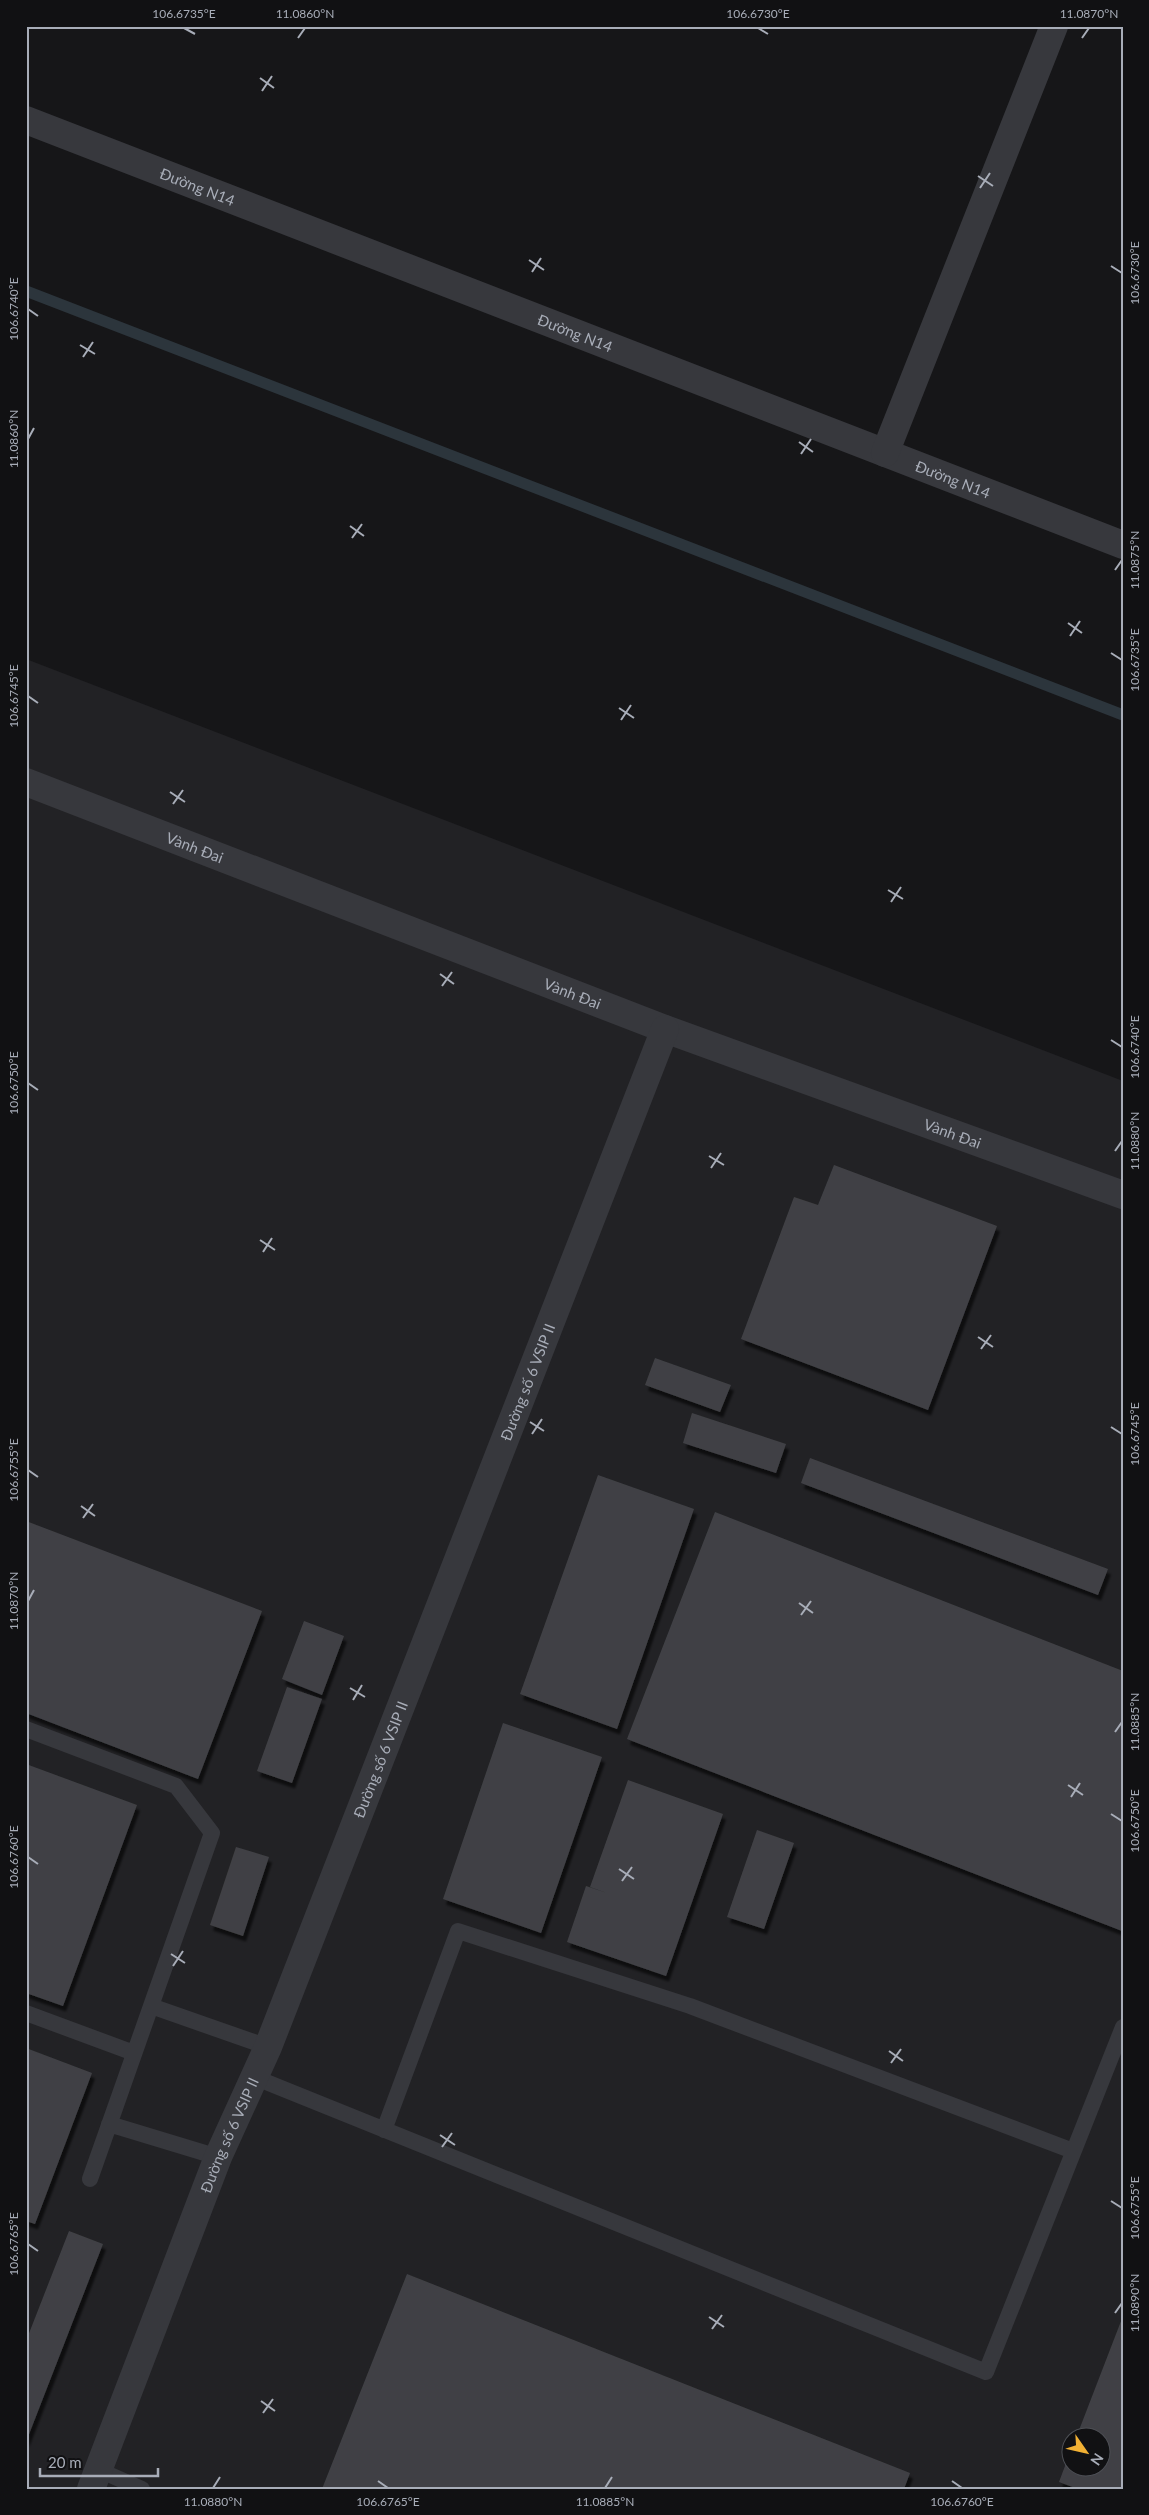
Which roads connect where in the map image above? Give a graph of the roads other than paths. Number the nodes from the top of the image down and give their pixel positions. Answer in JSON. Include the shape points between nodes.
{"nodes":[{"id":1,"x":1054,"y":26,"type":"edge"},
{"id":2,"x":26,"y":120,"type":"edge"},
{"id":3,"x":885,"y":453,"type":"junction"},
{"id":4,"x":1123,"y":545,"type":"edge"},
{"id":5,"x":26,"y":782,"type":"edge"},
{"id":6,"x":665,"y":1029,"type":"junction"},
{"id":7,"x":1123,"y":1194,"type":"edge"},
{"id":8,"x":26,"y":1729,"type":"edge"},
{"id":9,"x":151,"y":2006,"type":"junction"},
{"id":10,"x":26,"y":2013,"type":"edge"},
{"id":11,"x":1123,"y":2026,"type":"edge"},
{"id":12,"x":268,"y":2047,"type":"junction"},
{"id":13,"x":134,"y":2053,"type":"junction"},
{"id":14,"x":256,"y":2078,"type":"junction"},
{"id":15,"x":109,"y":2124,"type":"junction"},
{"id":16,"x":384,"y":2130,"type":"junction"},
{"id":17,"x":1074,"y":2151,"type":"junction"},
{"id":18,"x":218,"y":2157,"type":"junction"},
{"id":19,"x":90,"y":2178,"type":"dead end"},
{"id":20,"x":95,"y":2479,"type":"edge"},
{"id":21,"x":142,"y":2489,"type":"edge"}],
"edges":[{"from":1,"to":3,"type":"street"},
{"from":2,"to":3,"type":"street","name":"Đường N14"},
{"from":3,"to":4,"type":"street","name":"Đường N14"},
{"from":5,"to":6,"type":"street","name":"Vành Đai"},
{"from":6,"to":7,"type":"street","name":"Vành Đai"},
{"from":6,"to":12,"type":"street","name":"Đường số 6 VSIP II"},
{"from":8,"to":9,"type":"lane","via":[[176,1786],[212,1833]]},
{"from":9,"to":12,"type":"lane"},
{"from":9,"to":13,"type":"lane"},
{"from":10,"to":13,"type":"lane"},
{"from":11,"to":17,"type":"lane"},
{"from":12,"to":14,"type":"street","name":"Đường số 6 VSIP II"},
{"from":13,"to":15,"type":"lane"},
{"from":14,"to":16,"type":"lane"},
{"from":14,"to":18,"type":"street","name":"Đường số 6 VSIP II"},
{"from":15,"to":18,"type":"lane"},
{"from":15,"to":19,"type":"lane"},
{"from":16,"to":17,"type":"lane","via":[[458,1930],[690,2006]]},
{"from":16,"to":17,"type":"lane","via":[[986,2372]]},
{"from":18,"to":20,"type":"street","name":"Đường số 6 VSIP II"},
{"from":20,"to":21,"type":"lane"}]}
